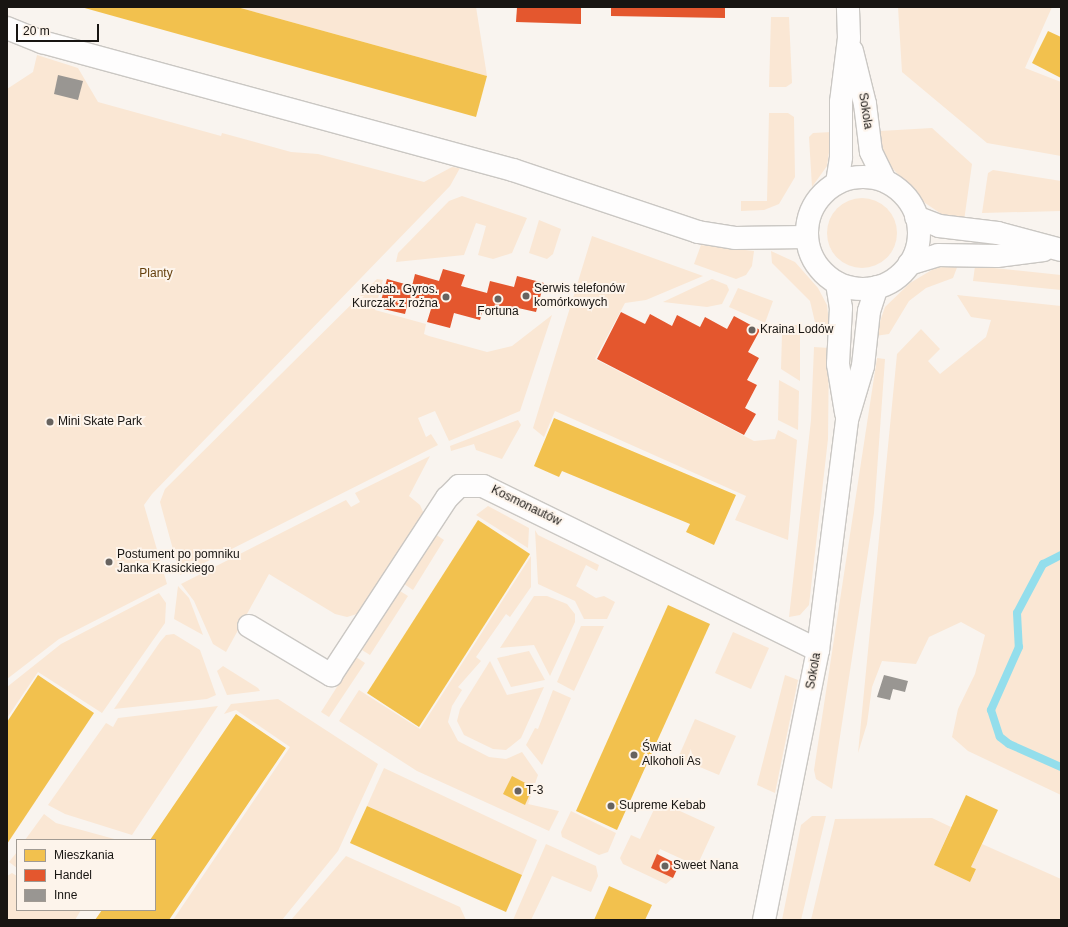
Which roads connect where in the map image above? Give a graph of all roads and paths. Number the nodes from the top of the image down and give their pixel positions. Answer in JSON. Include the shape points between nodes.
{"nodes":[{"id":1,"x":848,"y":7,"type":"edge"},
{"id":2,"x":7,"y":27,"type":"edge"},
{"id":3,"x":849,"y":38,"type":"junction"},
{"id":4,"x":885,"y":181,"type":"junction"},
{"id":5,"x":837,"y":183,"type":"junction"},
{"id":6,"x":916,"y":216,"type":"junction"},
{"id":7,"x":806,"y":237,"type":"junction"},
{"id":8,"x":1056,"y":250,"type":"edge"},
{"id":9,"x":909,"y":264,"type":"junction"},
{"id":10,"x":837,"y":282,"type":"junction"},
{"id":11,"x":877,"y":287,"type":"junction"},
{"id":12,"x":847,"y":420,"type":"junction"},
{"id":13,"x":249,"y":626,"type":"dead end"},
{"id":14,"x":818,"y":650,"type":"junction"},
{"id":15,"x":764,"y":920,"type":"edge"}],
"edges":[{"from":1,"to":3,"type":"street","name":"Sokola"},
{"from":2,"to":7,"type":"street","via":[[42,42],[513,170],[698,232],[735,238]]},
{"from":3,"to":4,"type":"street","name":"Sokola","via":[[865,104],[871,152]]},
{"from":3,"to":5,"type":"street","name":"Sokola","via":[[841,102],[841,157]]},
{"from":4,"to":5,"type":"street","via":[[861,176]]},
{"from":4,"to":6,"type":"street","via":[[904,195]]},
{"from":5,"to":7,"type":"street","via":[[813,205]]},
{"from":6,"to":8,"type":"street","via":[[939,226],[998,233]]},
{"from":6,"to":9,"type":"street","via":[[918,241]]},
{"from":7,"to":10,"type":"street","via":[[814,260]]},
{"from":8,"to":9,"type":"street","via":[[997,256],[938,254]]},
{"from":9,"to":11,"type":"street","via":[[899,276]]},
{"from":10,"to":11,"type":"street","via":[[856,288]]},
{"from":10,"to":12,"type":"street","name":"Sokola","via":[[841,304],[838,364]]},
{"from":11,"to":12,"type":"street","name":"Sokola","via":[[869,311],[863,366]]},
{"from":12,"to":14,"type":"street","name":"Sokola"},
{"from":13,"to":14,"type":"street","name":"Kosmonautów","via":[[331,675],[447,498],[459,486],[483,486]]},
{"from":14,"to":15,"type":"street","name":"Sokola"}]}
